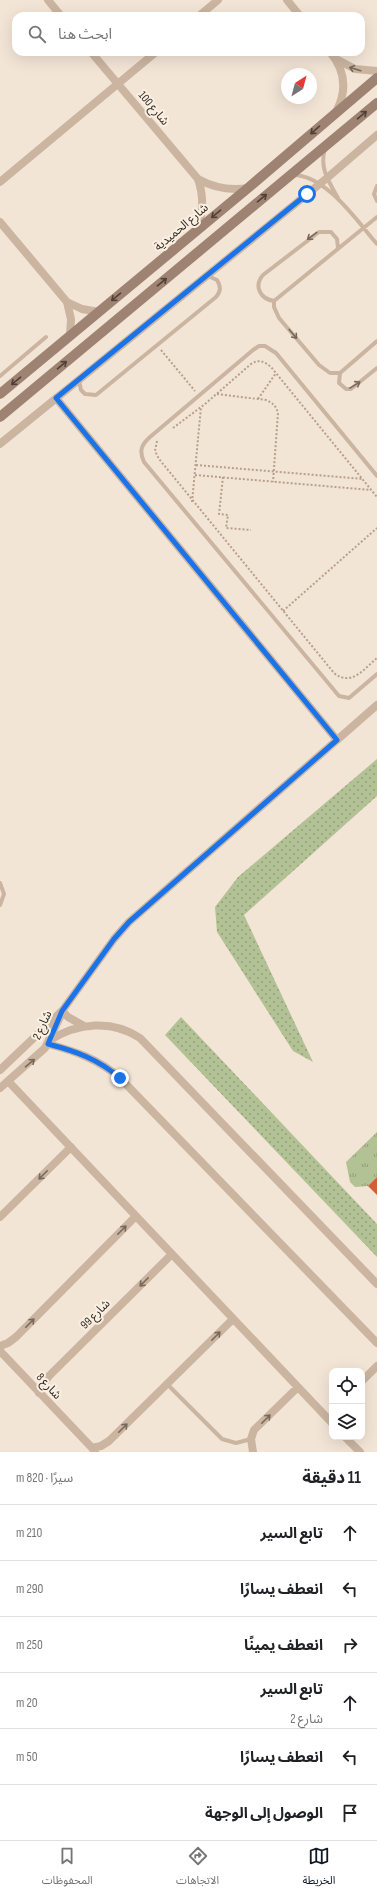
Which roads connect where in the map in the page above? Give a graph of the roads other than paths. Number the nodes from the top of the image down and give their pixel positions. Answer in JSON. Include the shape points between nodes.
{"nodes":[{"id":1,"x":48,"y":0,"type":"edge"},
{"id":2,"x":218,"y":0,"type":"edge"},
{"id":3,"x":287,"y":0,"type":"edge"},
{"id":4,"x":58,"y":12,"type":"edge"},
{"id":5,"x":204,"y":12,"type":"edge"},
{"id":6,"x":297,"y":12,"type":"edge"},
{"id":7,"x":94,"y":56,"type":"edge"},
{"id":8,"x":151,"y":56,"type":"edge"},
{"id":9,"x":333,"y":56,"type":"edge"},
{"id":10,"x":336,"y":59,"type":"junction"},
{"id":11,"x":377,"y":71,"type":"edge"},
{"id":12,"x":377,"y":78,"type":"edge"},
{"id":13,"x":118,"y":84,"type":"junction"},
{"id":14,"x":377,"y":102,"type":"edge"},
{"id":15,"x":337,"y":111,"type":"junction"},
{"id":16,"x":377,"y":135,"type":"edge"},
{"id":17,"x":326,"y":145,"type":"junction"},
{"id":18,"x":290,"y":175,"type":"junction"},
{"id":19,"x":327,"y":178,"type":"junction"},
{"id":20,"x":198,"y":179,"type":"junction"},
{"id":21,"x":0,"y":182,"type":"edge"},
{"id":22,"x":319,"y":184,"type":"junction"},
{"id":23,"x":377,"y":186,"type":"edge"},
{"id":24,"x":248,"y":188,"type":"junction"},
{"id":25,"x":339,"y":200,"type":"junction"},
{"id":26,"x":377,"y":201,"type":"edge"},
{"id":27,"x":377,"y":217,"type":"edge"},
{"id":28,"x":0,"y":222,"type":"edge"},
{"id":29,"x":363,"y":228,"type":"junction"},
{"id":30,"x":195,"y":232,"type":"junction"},
{"id":31,"x":377,"y":244,"type":"edge"},
{"id":32,"x":338,"y":248,"type":"junction"},
{"id":33,"x":204,"y":276,"type":"junction"},
{"id":34,"x":274,"y":301,"type":"junction"},
{"id":35,"x":67,"y":302,"type":"junction"},
{"id":36,"x":99,"y":312,"type":"junction"},
{"id":37,"x":70,"y":336,"type":"junction"},
{"id":38,"x":46,"y":337,"type":"dead end"},
{"id":39,"x":377,"y":341,"type":"edge"},
{"id":40,"x":377,"y":368,"type":"edge"},
{"id":41,"x":340,"y":373,"type":"junction"},
{"id":42,"x":0,"y":376,"type":"edge"},
{"id":43,"x":80,"y":379,"type":"junction"},
{"id":44,"x":0,"y":394,"type":"edge"},
{"id":45,"x":56,"y":398,"type":"junction"},
{"id":46,"x":0,"y":417,"type":"edge"},
{"id":47,"x":0,"y":444,"type":"edge"},
{"id":48,"x":377,"y":476,"type":"edge"},
{"id":49,"x":377,"y":674,"type":"edge"},
{"id":50,"x":377,"y":705,"type":"edge"},
{"id":51,"x":337,"y":740,"type":"junction"},
{"id":52,"x":0,"y":883,"type":"edge"},
{"id":53,"x":0,"y":905,"type":"edge"},
{"id":54,"x":62,"y":1011,"type":"junction"},
{"id":55,"x":84,"y":1026,"type":"junction"},
{"id":56,"x":49,"y":1042,"type":"junction"},
{"id":57,"x":0,"y":1070,"type":"edge"},
{"id":58,"x":8,"y":1081,"type":"junction"},
{"id":59,"x":0,"y":1088,"type":"edge"},
{"id":60,"x":71,"y":1147,"type":"junction"},
{"id":61,"x":136,"y":1216,"type":"junction"},
{"id":62,"x":0,"y":1217,"type":"edge"},
{"id":63,"x":172,"y":1254,"type":"junction"},
{"id":64,"x":377,"y":1284,"type":"edge"},
{"id":65,"x":233,"y":1319,"type":"junction"},
{"id":66,"x":377,"y":1343,"type":"edge"},
{"id":67,"x":0,"y":1346,"type":"edge"},
{"id":68,"x":0,"y":1351,"type":"edge"},
{"id":69,"x":377,"y":1366,"type":"edge"},
{"id":70,"x":365,"y":1378,"type":"edge"},
{"id":71,"x":167,"y":1384,"type":"junction"},
{"id":72,"x":298,"y":1387,"type":"junction"},
{"id":73,"x":39,"y":1393,"type":"junction"},
{"id":74,"x":329,"y":1416,"type":"edge"},
{"id":75,"x":251,"y":1439,"type":"junction"},
{"id":76,"x":348,"y":1440,"type":"edge"},
{"id":77,"x":93,"y":1450,"type":"edge"},
{"id":78,"x":253,"y":1452,"type":"edge"},
{"id":79,"x":360,"y":1452,"type":"edge"}],
"edges":[{"from":1,"to":4,"type":"street"},
{"from":2,"to":5,"type":"street"},
{"from":3,"to":6,"type":"street"},
{"from":7,"to":13,"type":"street","name":"شارع 100"},
{"from":8,"to":13,"type":"street"},
{"from":9,"to":10,"type":"street"},
{"from":11,"to":10,"type":"street","one_way":true,"via":[[355,69]]},
{"from":10,"to":15,"type":"street","via":[[343,80],[342,101]]},
{"from":12,"to":15,"type":"street","name":"شارع الحميدية"},
{"from":13,"to":20,"type":"street","name":"شارع 100"},
{"from":13,"to":21,"type":"street"},
{"from":17,"to":14,"type":"street","one_way":true},
{"from":15,"to":24,"type":"street","name":"شارع الحميدية","one_way":true},
{"from":16,"to":19,"type":"street"},
{"from":17,"to":18,"type":"street"},
{"from":17,"to":19,"type":"lane","via":[[323,162]]},
{"from":18,"to":22,"type":"lane","via":[[306,177]]},
{"from":46,"to":18,"type":"street","one_way":true},
{"from":19,"to":22,"type":"street"},
{"from":19,"to":25,"type":"lane"},
{"from":20,"to":24,"type":"street","name":"شارع 100","via":[[217,188]]},
{"from":20,"to":30,"type":"street","name":"شارع 100","via":[[203,206]]},
{"from":22,"to":25,"type":"lane"},
{"from":22,"to":33,"type":"street"},
{"from":23,"to":26,"type":"lane","via":[[374,194]]},
{"from":24,"to":30,"type":"street","name":"شارع الحميدية","one_way":true},
{"from":25,"to":29,"type":"lane"},
{"from":27,"to":29,"type":"lane"},
{"from":28,"to":35,"type":"street"},
{"from":29,"to":31,"type":"lane"},
{"from":29,"to":32,"type":"lane"},
{"from":30,"to":36,"type":"street","name":"شارع الحميدية","one_way":true},
{"from":32,"to":34,"type":"lane"},
{"from":32,"to":34,"type":"lane","one_way":true,"via":[[337,239],[331,232],[319,232],[263,275],[258,283],[259,292],[265,299]]},
{"from":33,"to":43,"type":"street"},
{"from":33,"to":43,"type":"lane","via":[[211,276],[220,285],[220,292],[216,298],[96,395],[90,396],[81,390]]},
{"from":34,"to":41,"type":"lane","one_way":true,"via":[[276,313],[319,365],[330,373]]},
{"from":35,"to":36,"type":"street","via":[[82,309]]},
{"from":35,"to":37,"type":"street","via":[[71,319]]},
{"from":36,"to":37,"type":"street","name":"شارع الحميدية"},
{"from":37,"to":44,"type":"street","name":"شارع الحميدية","one_way":true},
{"from":38,"to":42,"type":"lane"},
{"from":39,"to":41,"type":"lane"},
{"from":41,"to":40,"type":"lane","one_way":true,"via":[[339,383],[346,389],[351,389]]},
{"from":43,"to":45,"type":"street"},
{"from":45,"to":47,"type":"street"},
{"from":45,"to":51,"type":"street"},
{"from":48,"to":49,"type":"lane","via":[[271,348],[265,346],[259,346],[144,442],[141,449],[144,462],[339,696],[349,698]]},
{"from":50,"to":51,"type":"street"},
{"from":51,"to":54,"type":"street","via":[[129,922]]},
{"from":52,"to":53,"type":"lane","via":[[4,894]]},
{"from":54,"to":55,"type":"street"},
{"from":54,"to":56,"type":"street","name":"شارع 2"},
{"from":54,"to":57,"type":"street","name":"شارع 2"},
{"from":55,"to":56,"type":"street","via":[[66,1031]]},
{"from":55,"to":64,"type":"street","via":[[120,1028],[140,1038]]},
{"from":58,"to":56,"type":"street","name":"شارع 2","one_way":true},
{"from":56,"to":66,"type":"street","via":[[89,1056],[120,1078]]},
{"from":58,"to":59,"type":"street","name":"شارع 2"},
{"from":58,"to":60,"type":"street"},
{"from":60,"to":61,"type":"street"},
{"from":60,"to":62,"type":"street","one_way":true},
{"from":61,"to":63,"type":"street"},
{"from":67,"to":61,"type":"street","one_way":true,"via":[[16,1337]]},
{"from":63,"to":65,"type":"street"},
{"from":63,"to":73,"type":"street","name":"شارع 99","one_way":true,"via":[[48,1377]]},
{"from":71,"to":65,"type":"street","one_way":true},
{"from":65,"to":72,"type":"street"},
{"from":68,"to":73,"type":"street","name":"شارع 8"},
{"from":69,"to":70,"type":"street"},
{"from":71,"to":75,"type":"lane","via":[[222,1439],[236,1443]]},
{"from":77,"to":71,"type":"street","one_way":true,"via":[[109,1441]]},
{"from":72,"to":74,"type":"street"},
{"from":75,"to":72,"type":"street","one_way":true,"via":[[254,1430]]},
{"from":73,"to":77,"type":"street","name":"شارع 8"},
{"from":75,"to":78,"type":"street"},
{"from":76,"to":79,"type":"street"}]}
